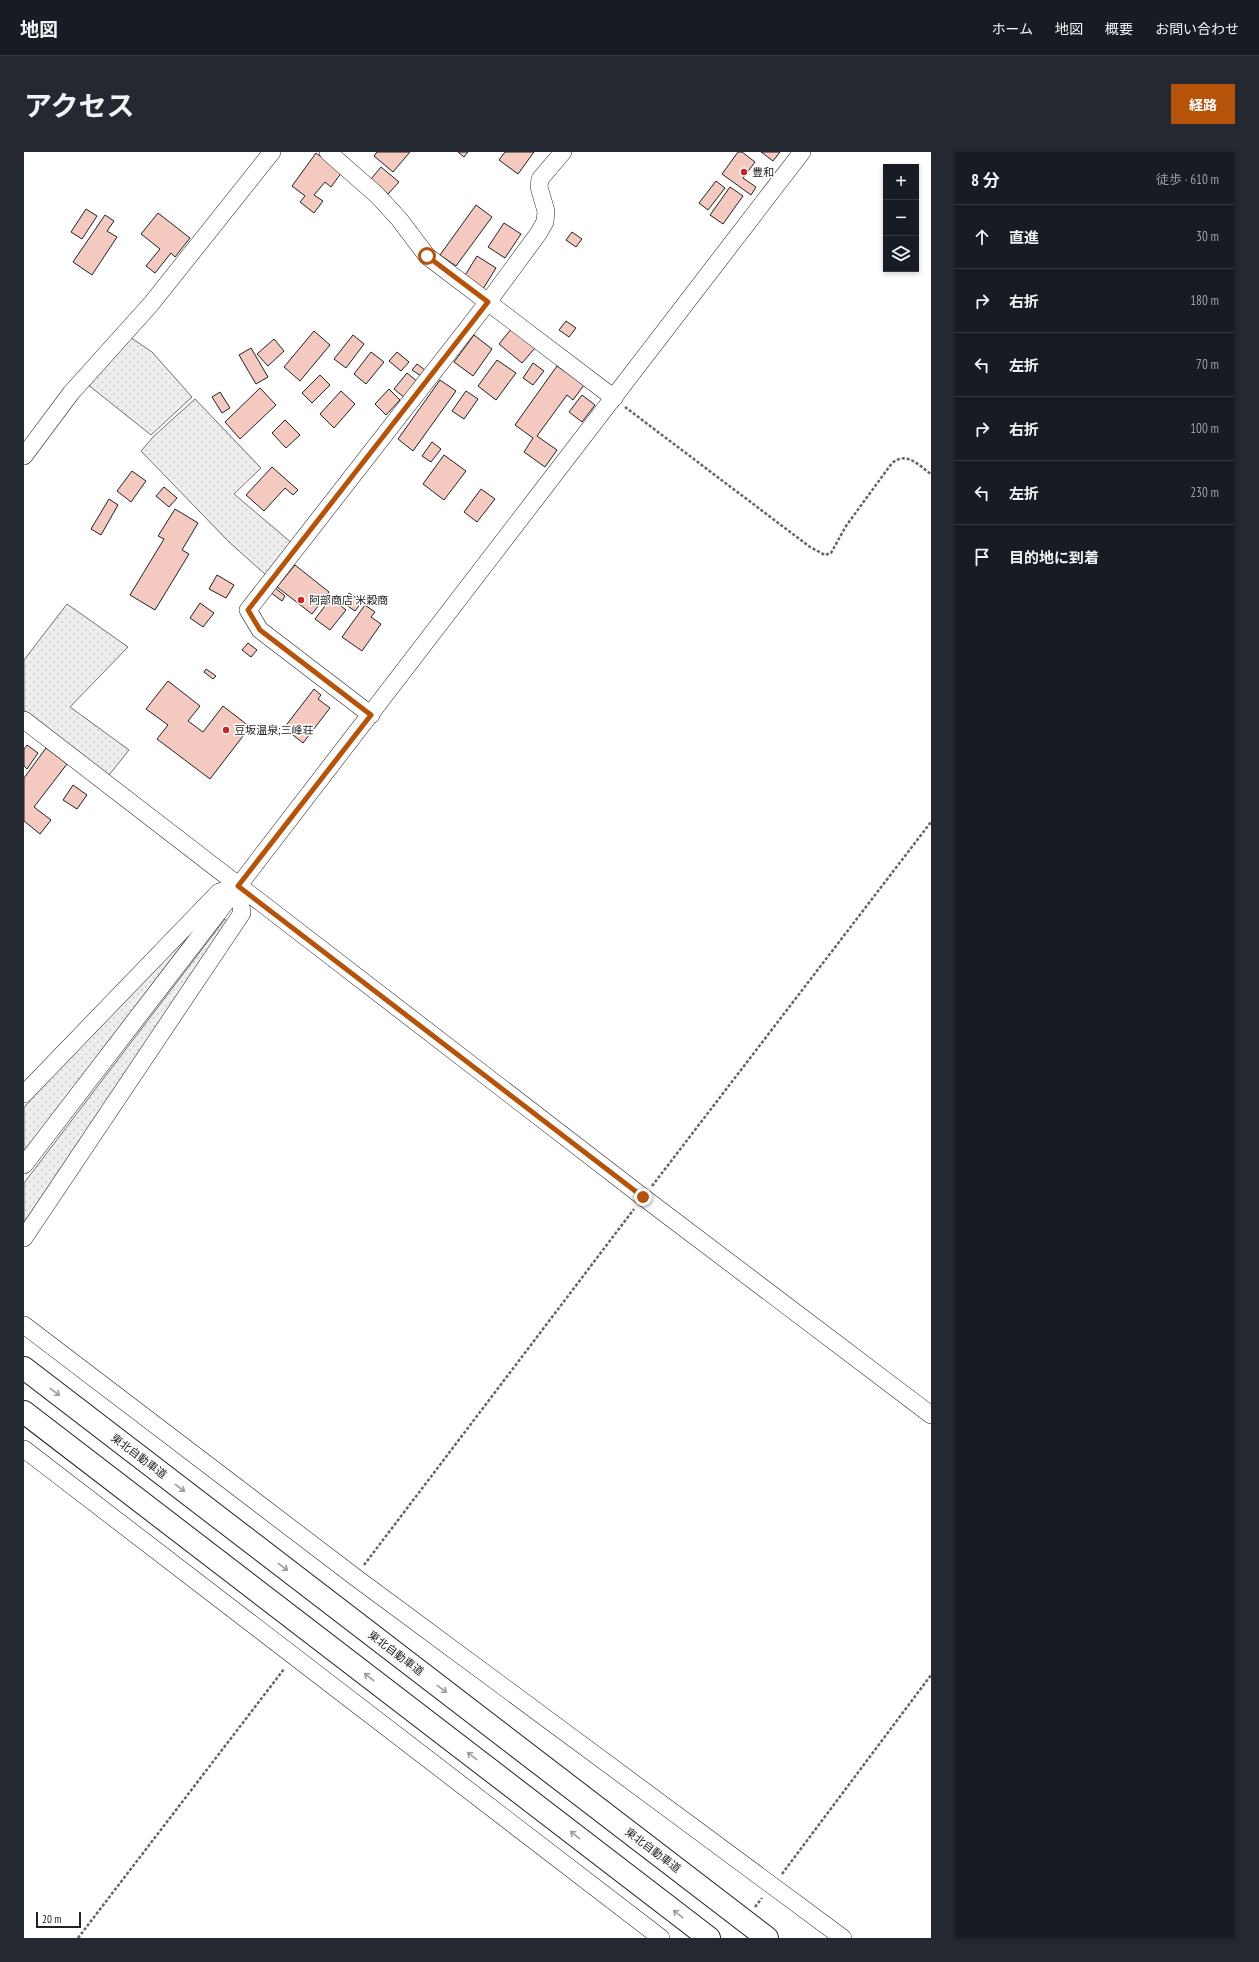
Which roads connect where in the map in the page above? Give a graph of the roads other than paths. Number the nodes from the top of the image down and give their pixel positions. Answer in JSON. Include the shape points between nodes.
{"nodes":[{"id":1,"x":272,"y":152,"type":"edge"},
{"id":2,"x":328,"y":152,"type":"edge"},
{"id":3,"x":563,"y":152,"type":"edge"},
{"id":4,"x":802,"y":152,"type":"edge"},
{"id":5,"x":488,"y":302,"type":"junction"},
{"id":6,"x":614,"y":398,"type":"junction"},
{"id":7,"x":24,"y":456,"type":"edge"},
{"id":8,"x":371,"y":715,"type":"junction"},
{"id":9,"x":24,"y":720,"type":"edge"},
{"id":10,"x":238,"y":886,"type":"junction"},
{"id":11,"x":24,"y":1094,"type":"edge"},
{"id":12,"x":24,"y":1165,"type":"edge"},
{"id":13,"x":24,"y":1238,"type":"edge"},
{"id":14,"x":24,"y":1325,"type":"edge"},
{"id":15,"x":24,"y":1368,"type":"edge"},
{"id":16,"x":24,"y":1412,"type":"edge"},
{"id":17,"x":931,"y":1415,"type":"edge"},
{"id":18,"x":24,"y":1449,"type":"edge"},
{"id":19,"x":661,"y":1938,"type":"edge"},
{"id":20,"x":709,"y":1938,"type":"edge"},
{"id":21,"x":767,"y":1938,"type":"edge"},
{"id":22,"x":843,"y":1938,"type":"edge"}],
"edges":[{"from":1,"to":7,"type":"street","via":[[151,304],[71,393]]},
{"from":2,"to":5,"type":"street","via":[[378,195],[427,256]]},
{"from":3,"to":5,"type":"street","via":[[540,179],[539,186],[546,211],[545,222]]},
{"from":4,"to":6,"type":"street"},
{"from":5,"to":6,"type":"street"},
{"from":5,"to":8,"type":"street","via":[[248,610],[260,630]]},
{"from":6,"to":8,"type":"street"},
{"from":8,"to":10,"type":"street"},
{"from":9,"to":10,"type":"street"},
{"from":10,"to":11,"type":"street","via":[[219,892]]},
{"from":10,"to":12,"type":"street"},
{"from":10,"to":13,"type":"street","via":[[242,913]]},
{"from":10,"to":17,"type":"street"},
{"from":14,"to":22,"type":"street","via":[[355,1577]]},
{"from":15,"to":21,"type":"highway","name":"東北自動車道","one_way":true},
{"from":20,"to":16,"type":"highway","one_way":true},
{"from":18,"to":19,"type":"street"}]}
